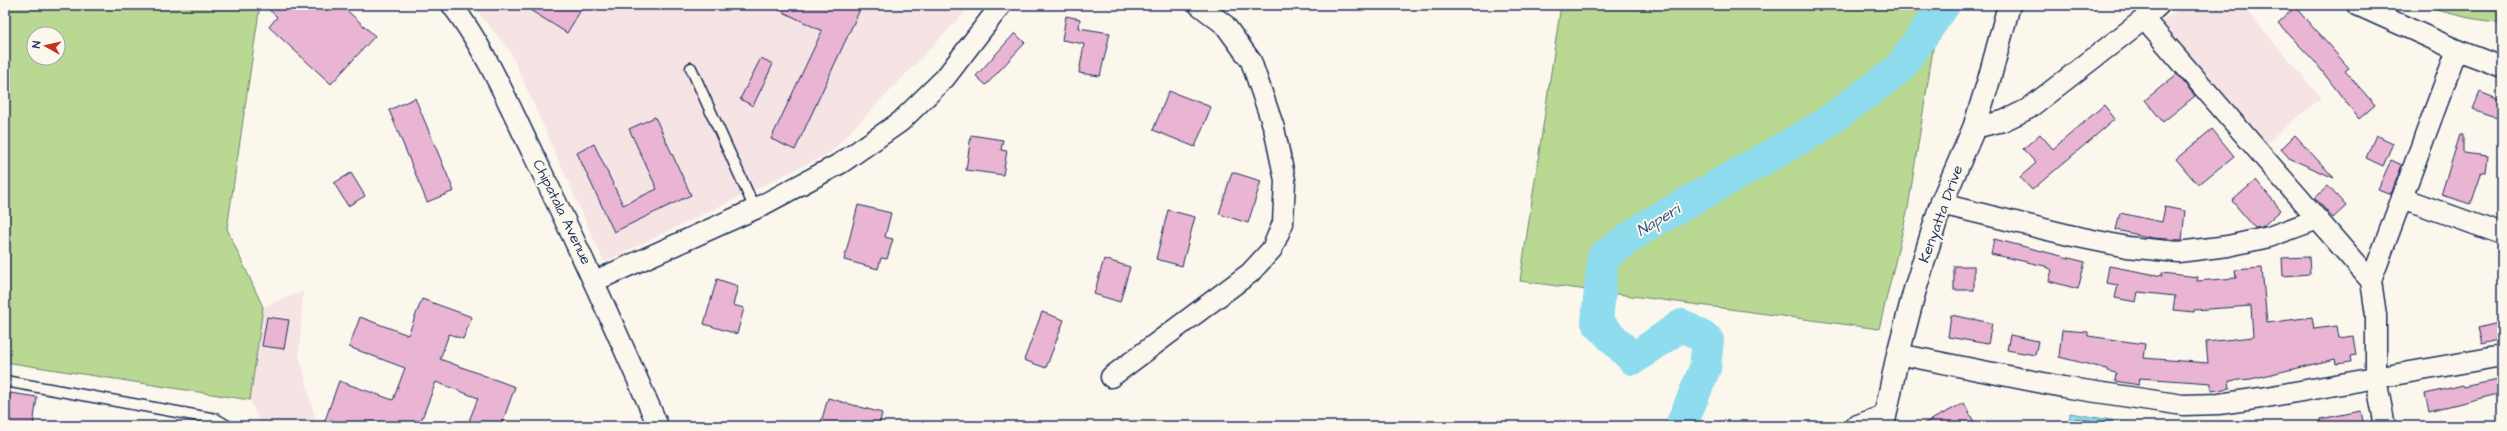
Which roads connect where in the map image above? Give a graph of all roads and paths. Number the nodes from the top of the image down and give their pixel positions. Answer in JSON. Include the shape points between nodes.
{"nodes":[{"id":1,"x":452,"y":5,"type":"edge"},
{"id":2,"x":1000,"y":5,"type":"edge"},
{"id":3,"x":1199,"y":5,"type":"edge"},
{"id":4,"x":2009,"y":5,"type":"edge"},
{"id":5,"x":2159,"y":5,"type":"edge"},
{"id":6,"x":2357,"y":5,"type":"edge"},
{"id":7,"x":2144,"y":19,"type":"junction"},
{"id":8,"x":2457,"y":50,"type":"junction"},
{"id":9,"x":2502,"y":67,"type":"edge"},
{"id":10,"x":691,"y":68,"type":"dead end"},
{"id":11,"x":1974,"y":128,"type":"junction"},
{"id":12,"x":2402,"y":198,"type":"junction"},
{"id":13,"x":1941,"y":204,"type":"junction"},
{"id":14,"x":754,"y":209,"type":"junction"},
{"id":15,"x":2318,"y":218,"type":"junction"},
{"id":16,"x":2502,"y":234,"type":"edge"},
{"id":17,"x":595,"y":281,"type":"junction"},
{"id":18,"x":2371,"y":281,"type":"junction"},
{"id":19,"x":1898,"y":354,"type":"junction"},
{"id":20,"x":2502,"y":356,"type":"edge"},
{"id":21,"x":1111,"y":377,"type":"dead end"},
{"id":22,"x":2376,"y":379,"type":"junction"},
{"id":23,"x":5,"y":381,"type":"edge"},
{"id":24,"x":1884,"y":420,"type":"edge"},
{"id":25,"x":228,"y":426,"type":"edge"},
{"id":26,"x":658,"y":426,"type":"edge"},
{"id":27,"x":1855,"y":426,"type":"edge"},
{"id":28,"x":2385,"y":426,"type":"edge"}],
"edges":[{"from":1,"to":17,"type":"street","name":"Chipatala Avenue","via":[[488,62]]},
{"from":2,"to":14,"type":"street","via":[[945,78],[900,122],[841,163]]},
{"from":3,"to":21,"type":"street","via":[[1225,25],[1252,62],[1274,128],[1285,180],[1283,223],[1272,249],[1250,273]]},
{"from":4,"to":11,"type":"main road","name":"Kenyatta Drive","via":[[1990,80]]},
{"from":5,"to":7,"type":"street"},
{"from":6,"to":8,"type":"street"},
{"from":7,"to":11,"type":"street","via":[[2028,109],[2002,121]]},
{"from":7,"to":15,"type":"street"},
{"from":8,"to":9,"type":"street"},
{"from":8,"to":12,"type":"street"},
{"from":10,"to":14,"type":"lane"},
{"from":11,"to":13,"type":"main road","name":"Kenyatta Drive"},
{"from":12,"to":16,"type":"street"},
{"from":12,"to":18,"type":"street"},
{"from":13,"to":15,"type":"street","via":[[2127,247],[2178,252],[2228,246],[2269,237]]},
{"from":13,"to":19,"type":"main road","name":"Kenyatta Drive"},
{"from":14,"to":17,"type":"street"},
{"from":15,"to":18,"type":"street"},
{"from":17,"to":26,"type":"street","name":"Chipatala Avenue"},
{"from":18,"to":22,"type":"street","via":[[2376,315]]},
{"from":19,"to":22,"type":"street","via":[[2063,387],[2183,405],[2226,403]]},
{"from":19,"to":24,"type":"main road","name":"Kenyatta Drive"},
{"from":20,"to":22,"type":"street"},
{"from":22,"to":28,"type":"street"},
{"from":23,"to":25,"type":"lane","via":[[216,419]]},
{"from":24,"to":27,"type":"street"}]}
